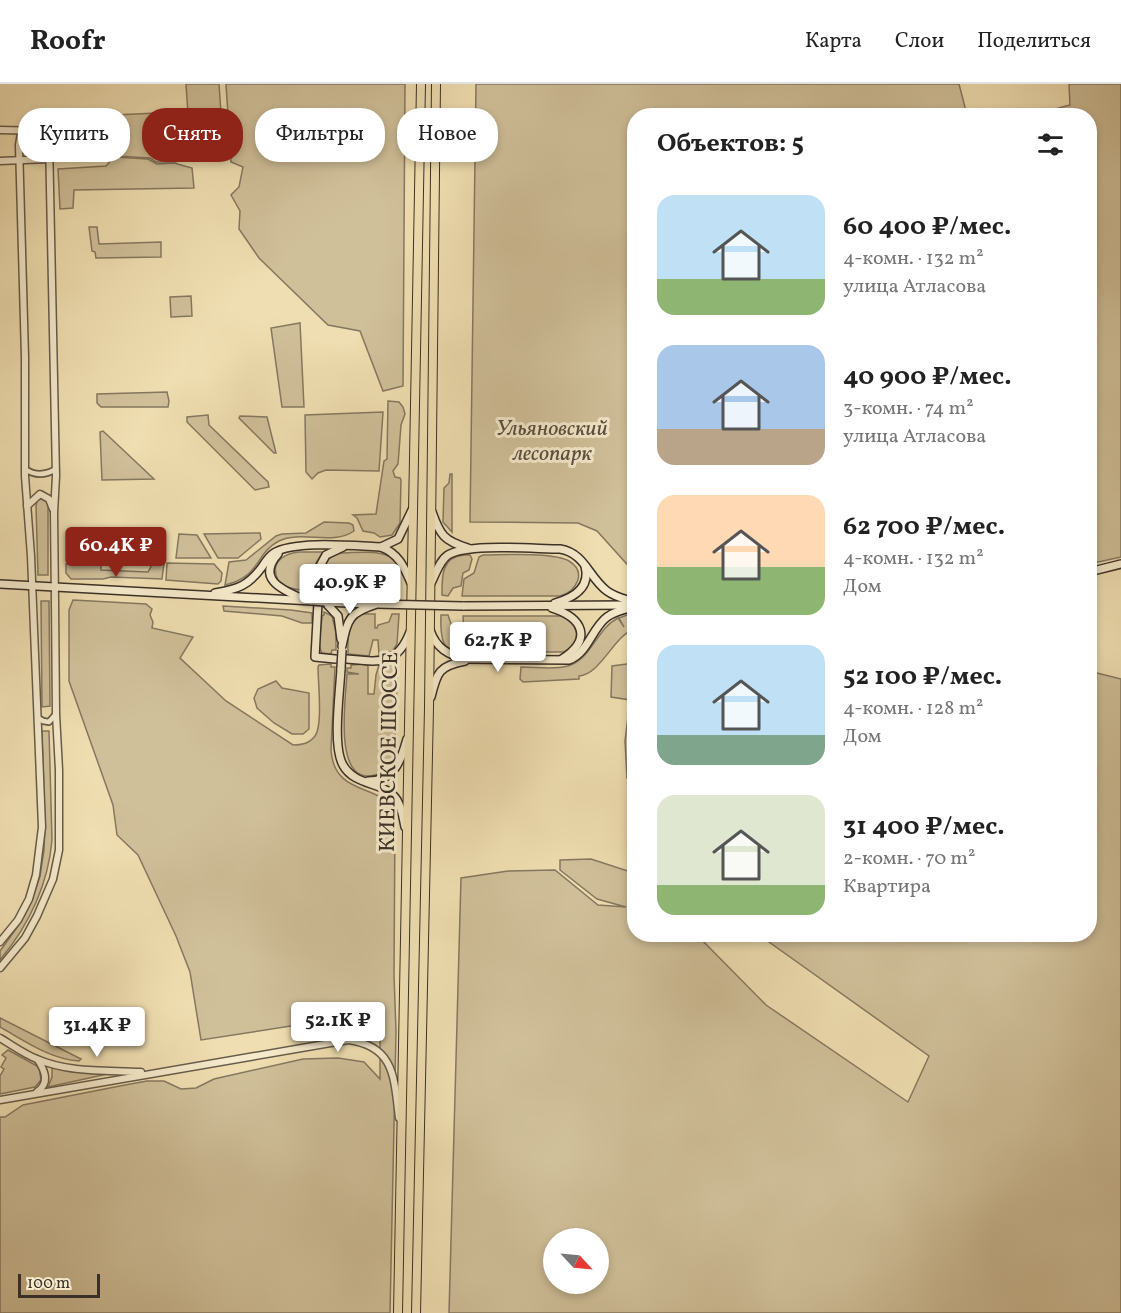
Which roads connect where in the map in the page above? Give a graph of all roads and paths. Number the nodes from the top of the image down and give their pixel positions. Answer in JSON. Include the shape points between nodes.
{"nodes":[{"id":1,"x":421,"y":84,"type":"edge"},
{"id":2,"x":436,"y":84,"type":"edge"},
{"id":3,"x":0,"y":130,"type":"edge"},
{"id":4,"x":18,"y":130,"type":"edge"},
{"id":5,"x":0,"y":160,"type":"edge"},
{"id":6,"x":18,"y":160,"type":"edge"},
{"id":7,"x":20,"y":162,"type":"edge"},
{"id":8,"x":49,"y":162,"type":"edge"},
{"id":9,"x":25,"y":469,"type":"junction"},
{"id":10,"x":56,"y":469,"type":"junction"},
{"id":11,"x":414,"y":505,"type":"junction"},
{"id":12,"x":27,"y":506,"type":"junction"},
{"id":13,"x":430,"y":507,"type":"junction"},
{"id":14,"x":54,"y":513,"type":"junction"},
{"id":15,"x":345,"y":546,"type":"junction"},
{"id":16,"x":381,"y":547,"type":"junction"},
{"id":17,"x":282,"y":549,"type":"junction"},
{"id":18,"x":468,"y":549,"type":"junction"},
{"id":19,"x":581,"y":559,"type":"junction"},
{"id":20,"x":1121,"y":564,"type":"edge"},
{"id":21,"x":1097,"y":570,"type":"edge"},
{"id":22,"x":0,"y":584,"type":"edge"},
{"id":23,"x":32,"y":587,"type":"junction"},
{"id":24,"x":412,"y":587,"type":"junction"},
{"id":25,"x":55,"y":588,"type":"junction"},
{"id":26,"x":429,"y":588,"type":"junction"},
{"id":27,"x":204,"y":596,"type":"junction"},
{"id":28,"x":311,"y":601,"type":"junction"},
{"id":29,"x":325,"y":602,"type":"junction"},
{"id":30,"x":627,"y":602,"type":"edge"},
{"id":31,"x":377,"y":604,"type":"junction"},
{"id":32,"x":627,"y":605,"type":"edge"},
{"id":33,"x":546,"y":606,"type":"junction"},
{"id":34,"x":627,"y":608,"type":"edge"},
{"id":35,"x":412,"y":620,"type":"junction"},
{"id":36,"x":428,"y":622,"type":"junction"},
{"id":37,"x":342,"y":648,"type":"junction"},
{"id":38,"x":335,"y":659,"type":"dead end"},
{"id":39,"x":348,"y":659,"type":"dead end"},
{"id":40,"x":469,"y":660,"type":"junction"},
{"id":41,"x":560,"y":661,"type":"junction"},
{"id":42,"x":429,"y":708,"type":"junction"},
{"id":43,"x":56,"y":714,"type":"junction"},
{"id":44,"x":37,"y":715,"type":"junction"},
{"id":45,"x":409,"y":732,"type":"junction"},
{"id":46,"x":351,"y":775,"type":"junction"},
{"id":47,"x":406,"y":835,"type":"junction"},
{"id":48,"x":0,"y":942,"type":"edge"},
{"id":49,"x":0,"y":968,"type":"edge"},
{"id":50,"x":0,"y":1038,"type":"edge"},
{"id":51,"x":37,"y":1059,"type":"junction"},
{"id":52,"x":154,"y":1072,"type":"junction"},
{"id":53,"x":33,"y":1094,"type":"junction"},
{"id":54,"x":0,"y":1100,"type":"edge"},
{"id":55,"x":401,"y":1138,"type":"junction"},
{"id":56,"x":398,"y":1313,"type":"edge"},
{"id":57,"x":416,"y":1313,"type":"edge"}],
"edges":[{"from":1,"to":11,"type":"highway","name":"КИЕВСКОЕ ШОССЕ"},
{"from":2,"to":13,"type":"highway","name":"КИЕВСКОЕ ШОССЕ"},
{"from":3,"to":4,"type":"street"},
{"from":5,"to":6,"type":"street"},
{"from":7,"to":9,"type":"street"},
{"from":8,"to":10,"type":"street"},
{"from":9,"to":10,"type":"street","via":[[31,473]]},
{"from":9,"to":12,"type":"street"},
{"from":10,"to":14,"type":"street"},
{"from":11,"to":16,"type":"main road","via":[[398,539]]},
{"from":11,"to":24,"type":"highway","name":"КИЕВСКОЕ ШОССЕ"},
{"from":12,"to":14,"type":"street","via":[[36,496],[45,495],[50,498]]},
{"from":12,"to":23,"type":"street"},
{"from":13,"to":18,"type":"main road","via":[[442,536]]},
{"from":13,"to":26,"type":"highway","name":"КИЕВСКОЕ ШОССЕ"},
{"from":14,"to":25,"type":"street"},
{"from":15,"to":16,"type":"main road"},
{"from":15,"to":17,"type":"main road"},
{"from":15,"to":38,"type":"main road","via":[[326,555],[320,569],[315,657]]},
{"from":16,"to":24,"type":"main road","via":[[398,558]]},
{"from":17,"to":27,"type":"main road","via":[[272,554],[243,586]]},
{"from":17,"to":28,"type":"main road","via":[[270,566],[272,580],[280,589]]},
{"from":18,"to":19,"type":"main road","via":[[561,549]]},
{"from":18,"to":26,"type":"main road","via":[[444,559]]},
{"from":19,"to":30,"type":"main road","via":[[606,591]]},
{"from":19,"to":33,"type":"main road","via":[[586,574],[580,592]]},
{"from":20,"to":21,"type":"main road"},
{"from":22,"to":23,"type":"main road"},
{"from":23,"to":25,"type":"main road"},
{"from":23,"to":44,"type":"street"},
{"from":24,"to":35,"type":"highway","name":"КИЕВСКОЕ ШОССЕ"},
{"from":25,"to":27,"type":"main road"},
{"from":25,"to":43,"type":"street"},
{"from":26,"to":36,"type":"highway","name":"КИЕВСКОЕ ШОССЕ"},
{"from":27,"to":28,"type":"main road"},
{"from":28,"to":29,"type":"main road","bridge":true},
{"from":29,"to":31,"type":"main road"},
{"from":29,"to":37,"type":"main road","via":[[338,616]]},
{"from":31,"to":33,"type":"main road","bridge":true},
{"from":31,"to":37,"type":"main road","via":[[351,616]]},
{"from":32,"to":33,"type":"main road"},
{"from":33,"to":41,"type":"main road","via":[[571,616],[581,630],[579,644]]},
{"from":34,"to":41,"type":"main road","via":[[609,616],[573,659]]},
{"from":35,"to":39,"type":"main road","via":[[407,639],[393,657],[381,661]]},
{"from":35,"to":45,"type":"highway","name":"КИЕВСКОЕ ШОССЕ"},
{"from":36,"to":40,"type":"main road","via":[[432,636],[444,651]]},
{"from":36,"to":42,"type":"highway","name":"КИЕВСКОЕ ШОССЕ"},
{"from":37,"to":46,"type":"main road","bridge":true,"via":[[338,747]]},
{"from":40,"to":41,"type":"main road"},
{"from":40,"to":42,"type":"main road","via":[[449,665],[438,674]]},
{"from":42,"to":57,"type":"highway","name":"КИЕВСКОЕ ШОССЕ"},
{"from":43,"to":44,"type":"street","via":[[49,722]]},
{"from":43,"to":49,"type":"street","via":[[60,824],[53,879],[31,928]]},
{"from":44,"to":48,"type":"street","via":[[42,827],[36,875],[18,920]]},
{"from":45,"to":46,"type":"main road","via":[[398,764],[390,774],[369,781]]},
{"from":45,"to":47,"type":"highway","name":"КИЕВСКОЕ ШОССЕ"},
{"from":46,"to":47,"type":"main road","via":[[395,797]]},
{"from":47,"to":55,"type":"highway","name":"КИЕВСКОЕ ШОССЕ"},
{"from":50,"to":51,"type":"street"},
{"from":51,"to":52,"type":"street","via":[[79,1070]]},
{"from":51,"to":53,"type":"street","via":[[46,1078],[41,1089]]},
{"from":52,"to":53,"type":"street"},
{"from":52,"to":55,"type":"street","via":[[341,1040],[367,1044],[382,1054],[392,1072]]},
{"from":53,"to":54,"type":"street"},
{"from":55,"to":56,"type":"highway","name":"КИЕВСКОЕ ШОССЕ"}]}
